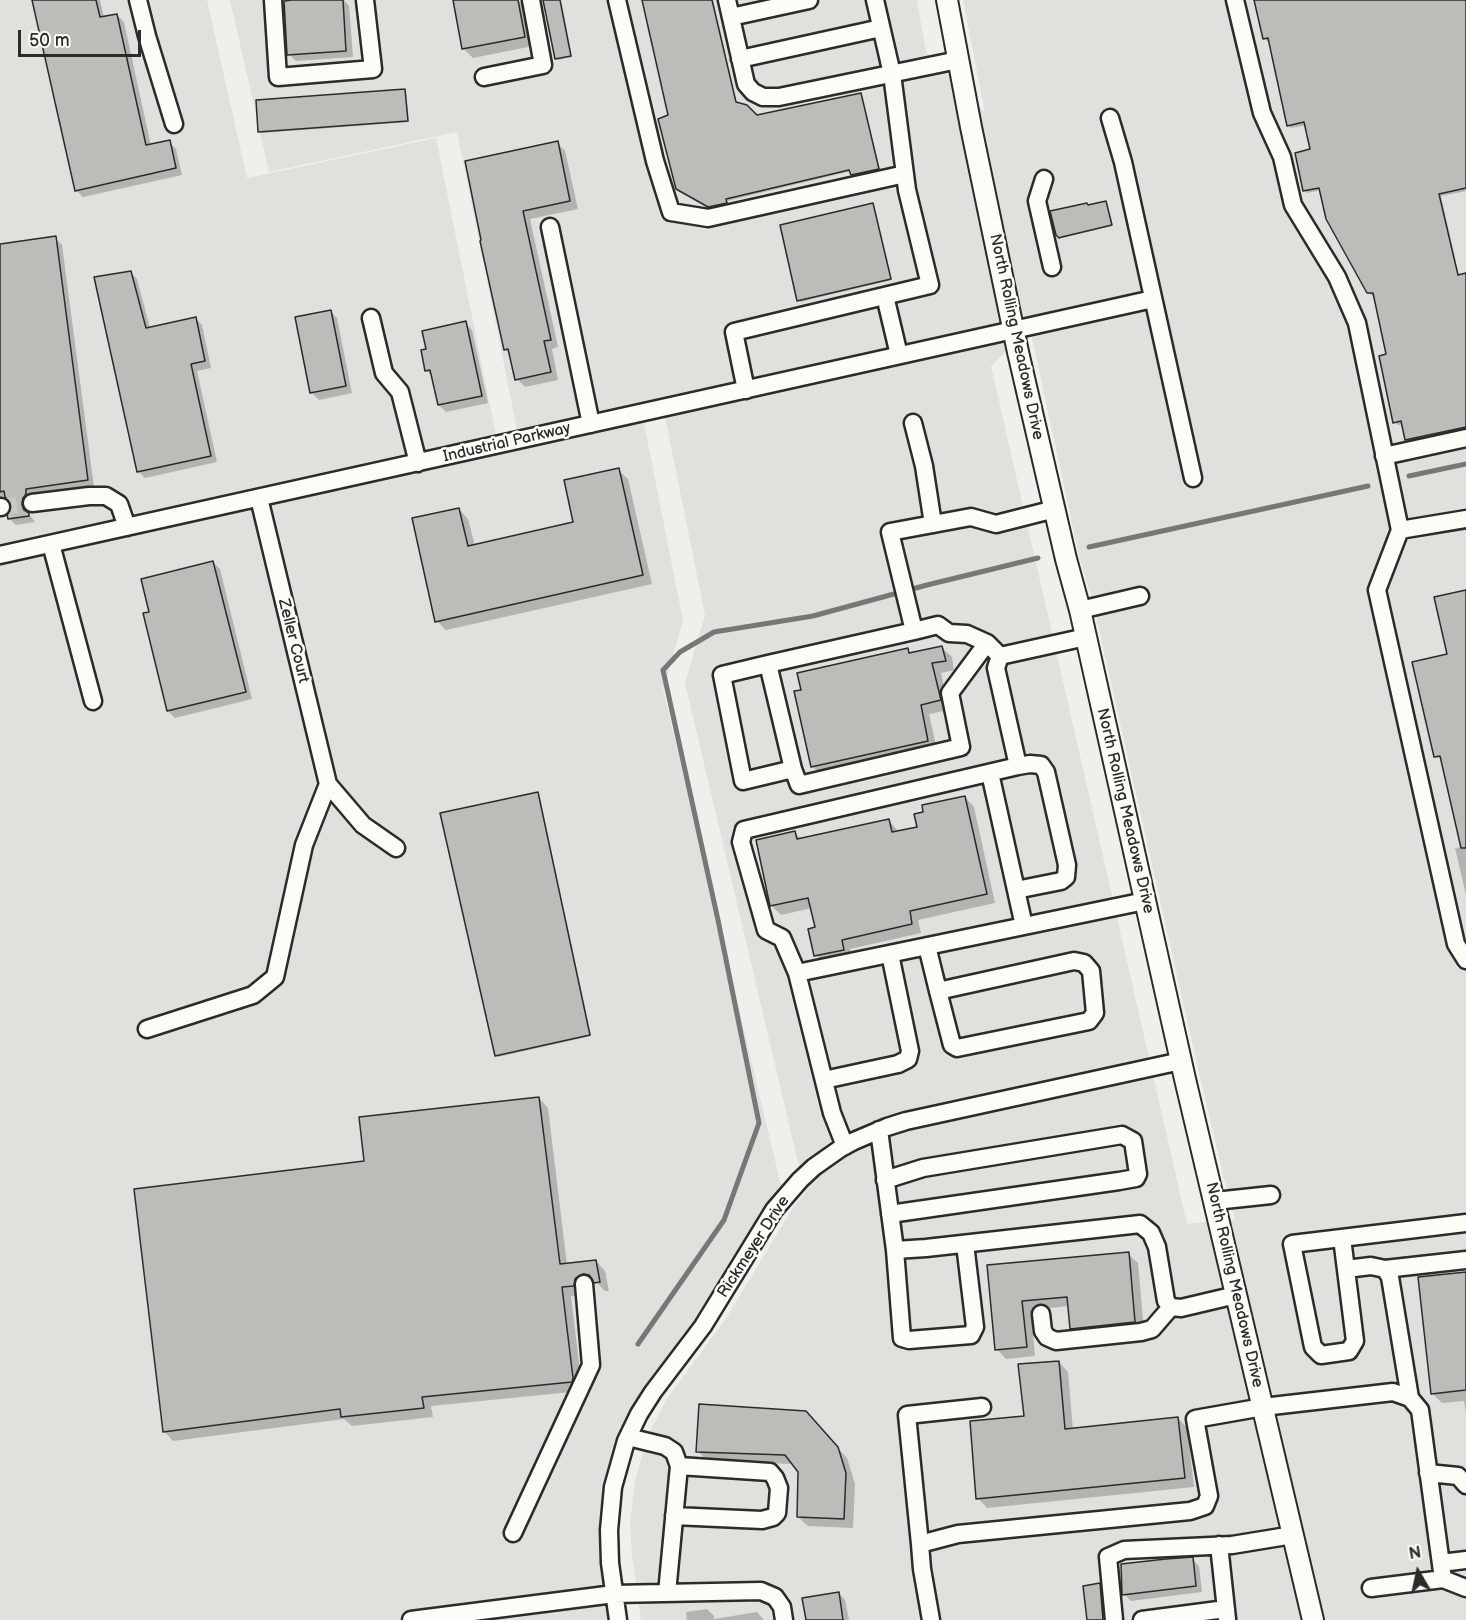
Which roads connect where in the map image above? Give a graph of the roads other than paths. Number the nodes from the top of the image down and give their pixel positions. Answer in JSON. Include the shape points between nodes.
{"nodes":[{"id":1,"x":138,"y":0,"type":"edge"},
{"id":2,"x":273,"y":0,"type":"edge"},
{"id":3,"x":364,"y":0,"type":"edge"},
{"id":4,"x":531,"y":0,"type":"edge"},
{"id":5,"x":618,"y":0,"type":"edge"},
{"id":6,"x":727,"y":0,"type":"edge"},
{"id":7,"x":809,"y":0,"type":"edge"},
{"id":8,"x":875,"y":0,"type":"edge"},
{"id":9,"x":947,"y":0,"type":"edge"},
{"id":10,"x":1235,"y":0,"type":"edge"},
{"id":11,"x":731,"y":17,"type":"junction"},
{"id":12,"x":881,"y":28,"type":"junction"},
{"id":13,"x":740,"y":59,"type":"junction"},
{"id":14,"x":958,"y":60,"type":"junction"},
{"id":15,"x":892,"y":74,"type":"junction"},
{"id":16,"x":484,"y":77,"type":"dead end"},
{"id":17,"x":1110,"y":118,"type":"dead end"},
{"id":18,"x":174,"y":124,"type":"dead end"},
{"id":19,"x":905,"y":174,"type":"junction"},
{"id":20,"x":1044,"y":179,"type":"dead end"},
{"id":21,"x":550,"y":227,"type":"dead end"},
{"id":22,"x":1052,"y":267,"type":"dead end"},
{"id":23,"x":885,"y":296,"type":"junction"},
{"id":24,"x":1153,"y":299,"type":"junction"},
{"id":25,"x":371,"y":318,"type":"dead end"},
{"id":26,"x":1014,"y":329,"type":"junction"},
{"id":27,"x":899,"y":355,"type":"junction"},
{"id":28,"x":746,"y":390,"type":"junction"},
{"id":29,"x":913,"y":423,"type":"dead end"},
{"id":30,"x":591,"y":424,"type":"junction"},
{"id":31,"x":1466,"y":438,"type":"edge"},
{"id":32,"x":1384,"y":456,"type":"junction"},
{"id":33,"x":418,"y":463,"type":"junction"},
{"id":34,"x":1193,"y":478,"type":"dead end"},
{"id":35,"x":259,"y":498,"type":"junction"},
{"id":36,"x":32,"y":503,"type":"tunnel mouth"},
{"id":37,"x":1055,"y":509,"type":"junction"},
{"id":38,"x":1466,"y":519,"type":"edge"},
{"id":39,"x":933,"y":524,"type":"junction"},
{"id":40,"x":127,"y":527,"type":"junction"},
{"id":41,"x":1400,"y":530,"type":"junction"},
{"id":42,"x":51,"y":544,"type":"junction"},
{"id":43,"x":0,"y":555,"type":"edge"},
{"id":44,"x":1140,"y":596,"type":"dead end"},
{"id":45,"x":1080,"y":610,"type":"junction"},
{"id":46,"x":914,"y":631,"type":"junction"},
{"id":47,"x":1086,"y":637,"type":"junction"},
{"id":48,"x":987,"y":643,"type":"junction"},
{"id":49,"x":1000,"y":656,"type":"junction"},
{"id":50,"x":768,"y":664,"type":"junction"},
{"id":51,"x":93,"y":701,"type":"dead end"},
{"id":52,"x":1018,"y":766,"type":"junction"},
{"id":53,"x":793,"y":770,"type":"junction"},
{"id":54,"x":990,"y":773,"type":"junction"},
{"id":55,"x":328,"y":784,"type":"junction"},
{"id":56,"x":396,"y":848,"type":"dead end"},
{"id":57,"x":1016,"y":890,"type":"junction"},
{"id":58,"x":1144,"y":901,"type":"junction"},
{"id":59,"x":1024,"y":926,"type":"junction"},
{"id":60,"x":927,"y":946,"type":"junction"},
{"id":61,"x":890,"y":954,"type":"junction"},
{"id":62,"x":1466,"y":960,"type":"edge"},
{"id":63,"x":797,"y":973,"type":"junction"},
{"id":64,"x":938,"y":991,"type":"junction"},
{"id":65,"x":147,"y":1029,"type":"dead end"},
{"id":66,"x":1181,"y":1060,"type":"junction"},
{"id":67,"x":824,"y":1080,"type":"junction"},
{"id":68,"x":879,"y":1130,"type":"junction"},
{"id":69,"x":845,"y":1146,"type":"junction"},
{"id":70,"x":885,"y":1180,"type":"junction"},
{"id":71,"x":1271,"y":1196,"type":"dead end"},
{"id":72,"x":1215,"y":1201,"type":"junction"},
{"id":73,"x":890,"y":1214,"type":"junction"},
{"id":74,"x":1466,"y":1223,"type":"edge"},
{"id":75,"x":1342,"y":1238,"type":"junction"},
{"id":76,"x":966,"y":1244,"type":"junction"},
{"id":77,"x":895,"y":1250,"type":"junction"},
{"id":78,"x":1466,"y":1260,"type":"edge"},
{"id":79,"x":1346,"y":1269,"type":"junction"},
{"id":80,"x":1385,"y":1269,"type":"junction"},
{"id":81,"x":584,"y":1284,"type":"dead end"},
{"id":82,"x":1236,"y":1295,"type":"junction"},
{"id":83,"x":1171,"y":1307,"type":"junction"},
{"id":84,"x":1041,"y":1314,"type":"dead end"},
{"id":85,"x":1410,"y":1398,"type":"junction"},
{"id":86,"x":982,"y":1407,"type":"dead end"},
{"id":87,"x":1263,"y":1407,"type":"junction"},
{"id":88,"x":628,"y":1437,"type":"junction"},
{"id":89,"x":679,"y":1466,"type":"junction"},
{"id":90,"x":1428,"y":1473,"type":"junction"},
{"id":91,"x":1466,"y":1485,"type":"edge"},
{"id":92,"x":674,"y":1516,"type":"junction"},
{"id":93,"x":513,"y":1533,"type":"dead end"},
{"id":94,"x":1293,"y":1535,"type":"junction"},
{"id":95,"x":920,"y":1544,"type":"junction"},
{"id":96,"x":1219,"y":1545,"type":"junction"},
{"id":97,"x":1466,"y":1560,"type":"edge"},
{"id":98,"x":1442,"y":1571,"type":"junction"},
{"id":99,"x":1371,"y":1588,"type":"dead end"},
{"id":100,"x":1466,"y":1588,"type":"edge"},
{"id":101,"x":614,"y":1593,"type":"junction"},
{"id":102,"x":667,"y":1593,"type":"junction"},
{"id":103,"x":514,"y":1613,"type":"edge"},
{"id":104,"x":1227,"y":1615,"type":"edge"},
{"id":105,"x":411,"y":1620,"type":"edge"},
{"id":106,"x":618,"y":1620,"type":"edge"},
{"id":107,"x":784,"y":1620,"type":"edge"},
{"id":108,"x":930,"y":1620,"type":"edge"},
{"id":109,"x":1114,"y":1620,"type":"edge"},
{"id":110,"x":1142,"y":1620,"type":"edge"},
{"id":111,"x":1313,"y":1620,"type":"edge"}],
"edges":[{"from":1,"to":18,"type":"street"},
{"from":2,"to":3,"type":"street","via":[[278,77],[374,69]]},
{"from":4,"to":16,"type":"street","via":[[543,65]]},
{"from":5,"to":19,"type":"street","via":[[655,161],[671,212],[708,218]]},
{"from":6,"to":11,"type":"street"},
{"from":7,"to":11,"type":"street"},
{"from":8,"to":12,"type":"street"},
{"from":9,"to":14,"type":"main road","name":"North Rolling Meadows Drive"},
{"from":10,"to":32,"type":"street","via":[[1262,113],[1282,157],[1293,205],[1328,260],[1357,323]]},
{"from":11,"to":13,"type":"street"},
{"from":12,"to":13,"type":"street"},
{"from":12,"to":15,"type":"street"},
{"from":13,"to":15,"type":"street","via":[[746,84],[768,98]]},
{"from":14,"to":15,"type":"street"},
{"from":14,"to":26,"type":"main road","name":"North Rolling Meadows Drive"},
{"from":15,"to":19,"type":"street"},
{"from":17,"to":24,"type":"street"},
{"from":19,"to":23,"type":"street","via":[[930,285]]},
{"from":20,"to":22,"type":"street","via":[[1037,201]]},
{"from":21,"to":30,"type":"street"},
{"from":23,"to":27,"type":"street"},
{"from":23,"to":28,"type":"street","via":[[734,332]]},
{"from":24,"to":26,"type":"street","name":"Industrial Parkway"},
{"from":24,"to":34,"type":"street"},
{"from":25,"to":33,"type":"street","via":[[384,373],[400,392]]},
{"from":26,"to":27,"type":"street","name":"Industrial Parkway"},
{"from":26,"to":37,"type":"main road","name":"North Rolling Meadows Drive"},
{"from":27,"to":28,"type":"street","name":"Industrial Parkway"},
{"from":28,"to":30,"type":"street","name":"Industrial Parkway"},
{"from":29,"to":39,"type":"street"},
{"from":30,"to":33,"type":"street","name":"Industrial Parkway"},
{"from":31,"to":32,"type":"street"},
{"from":32,"to":41,"type":"street"},
{"from":33,"to":35,"type":"street","name":"Industrial Parkway"},
{"from":35,"to":40,"type":"street","name":"Industrial Parkway"},
{"from":35,"to":55,"type":"street","name":"Zeller Court"},
{"from":36,"to":40,"type":"street","via":[[106,496],[120,504]]},
{"from":37,"to":39,"type":"street","via":[[996,524],[971,517]]},
{"from":37,"to":45,"type":"main road","name":"North Rolling Meadows Drive"},
{"from":38,"to":41,"type":"street"},
{"from":39,"to":46,"type":"street","via":[[890,532]]},
{"from":40,"to":42,"type":"street","name":"Industrial Parkway"},
{"from":41,"to":62,"type":"street","via":[[1377,590],[1456,944]]},
{"from":42,"to":43,"type":"street","name":"Industrial Parkway"},
{"from":42,"to":51,"type":"street"},
{"from":44,"to":45,"type":"street"},
{"from":45,"to":47,"type":"main road","name":"North Rolling Meadows Drive"},
{"from":46,"to":48,"type":"street","via":[[938,625],[950,633],[967,633]]},
{"from":46,"to":50,"type":"street"},
{"from":47,"to":49,"type":"street"},
{"from":47,"to":58,"type":"main road","name":"North Rolling Meadows Drive"},
{"from":48,"to":49,"type":"street"},
{"from":48,"to":53,"type":"street","via":[[950,693],[961,747],[799,785]]},
{"from":49,"to":52,"type":"street","via":[[996,668]]},
{"from":50,"to":53,"type":"street"},
{"from":50,"to":53,"type":"street","via":[[722,675],[743,781]]},
{"from":52,"to":54,"type":"street"},
{"from":52,"to":57,"type":"street","via":[[1041,765],[1046,772],[1067,865],[1066,877],[1061,881]]},
{"from":54,"to":57,"type":"street"},
{"from":54,"to":63,"type":"street","via":[[744,831],[741,842],[766,930],[782,938]]},
{"from":55,"to":56,"type":"street","via":[[363,825]]},
{"from":55,"to":65,"type":"street","via":[[304,845],[275,977],[253,996]]},
{"from":57,"to":59,"type":"street"},
{"from":58,"to":59,"type":"street"},
{"from":58,"to":66,"type":"main road","name":"North Rolling Meadows Drive"},
{"from":59,"to":60,"type":"street"},
{"from":60,"to":61,"type":"street"},
{"from":60,"to":64,"type":"street"},
{"from":61,"to":63,"type":"street"},
{"from":61,"to":67,"type":"street","via":[[910,1051],[908,1059]]},
{"from":63,"to":67,"type":"street"},
{"from":64,"to":64,"type":"street","via":[[952,1045],[957,1048],[1089,1021],[1095,1013],[1091,971],[1084,963],[1074,961]]},
{"from":66,"to":68,"type":"street","name":"Rickmeyer Drive"},
{"from":66,"to":72,"type":"main road","name":"North Rolling Meadows Drive"},
{"from":67,"to":69,"type":"street"},
{"from":68,"to":69,"type":"street","name":"Rickmeyer Drive"},
{"from":68,"to":70,"type":"street"},
{"from":69,"to":88,"type":"street","name":"Rickmeyer Drive","via":[[814,1167],[784,1198],[703,1326],[650,1397]]},
{"from":70,"to":73,"type":"street"},
{"from":70,"to":73,"type":"street","via":[[923,1168],[1122,1135],[1133,1141],[1138,1174],[1136,1178],[1119,1181]]},
{"from":71,"to":72,"type":"street"},
{"from":72,"to":82,"type":"main road","name":"North Rolling Meadows Drive"},
{"from":73,"to":77,"type":"street"},
{"from":74,"to":75,"type":"street"},
{"from":75,"to":79,"type":"street"},
{"from":75,"to":79,"type":"street","via":[[1292,1244],[1313,1347],[1321,1355],[1349,1351],[1355,1341]]},
{"from":76,"to":77,"type":"street"},
{"from":76,"to":77,"type":"street","via":[[975,1327],[971,1335],[902,1338]]},
{"from":76,"to":83,"type":"street","via":[[1140,1224],[1151,1233],[1157,1247],[1166,1301]]},
{"from":78,"to":80,"type":"street"},
{"from":79,"to":80,"type":"street"},
{"from":80,"to":85,"type":"street","via":[[1390,1277]]},
{"from":81,"to":93,"type":"street","via":[[591,1365]]},
{"from":82,"to":83,"type":"street"},
{"from":82,"to":87,"type":"main road","name":"North Rolling Meadows Drive"},
{"from":83,"to":84,"type":"street","via":[[1152,1329],[1056,1341],[1043,1331]]},
{"from":85,"to":87,"type":"street","via":[[1393,1392]]},
{"from":85,"to":90,"type":"street","via":[[1419,1410]]},
{"from":86,"to":95,"type":"street","via":[[907,1415]]},
{"from":87,"to":94,"type":"main road","name":"North Rolling Meadows Drive"},
{"from":87,"to":95,"type":"street","via":[[1195,1419],[1209,1496],[1205,1506],[1190,1511],[958,1534]]},
{"from":88,"to":89,"type":"street","via":[[665,1446],[674,1452]]},
{"from":88,"to":101,"type":"street","name":"Rickmeyer Drive","via":[[609,1513]]},
{"from":89,"to":92,"type":"street"},
{"from":89,"to":92,"type":"street","via":[[770,1472],[779,1488],[777,1513],[762,1520]]},
{"from":90,"to":91,"type":"street","via":[[1458,1476]]},
{"from":90,"to":98,"type":"street"},
{"from":92,"to":102,"type":"street"},
{"from":94,"to":96,"type":"street"},
{"from":94,"to":111,"type":"main road","name":"North Rolling Meadows Drive"},
{"from":95,"to":108,"type":"street"},
{"from":96,"to":104,"type":"street"},
{"from":96,"to":109,"type":"street","via":[[1124,1550],[1108,1557]]},
{"from":97,"to":98,"type":"street"},
{"from":98,"to":99,"type":"street"},
{"from":98,"to":100,"type":"street"},
{"from":101,"to":102,"type":"street"},
{"from":101,"to":103,"type":"street"},
{"from":101,"to":106,"type":"street","name":"Rickmeyer Drive"},
{"from":102,"to":107,"type":"street","via":[[761,1591],[775,1596]]},
{"from":103,"to":105,"type":"street"},
{"from":104,"to":110,"type":"street"}]}
